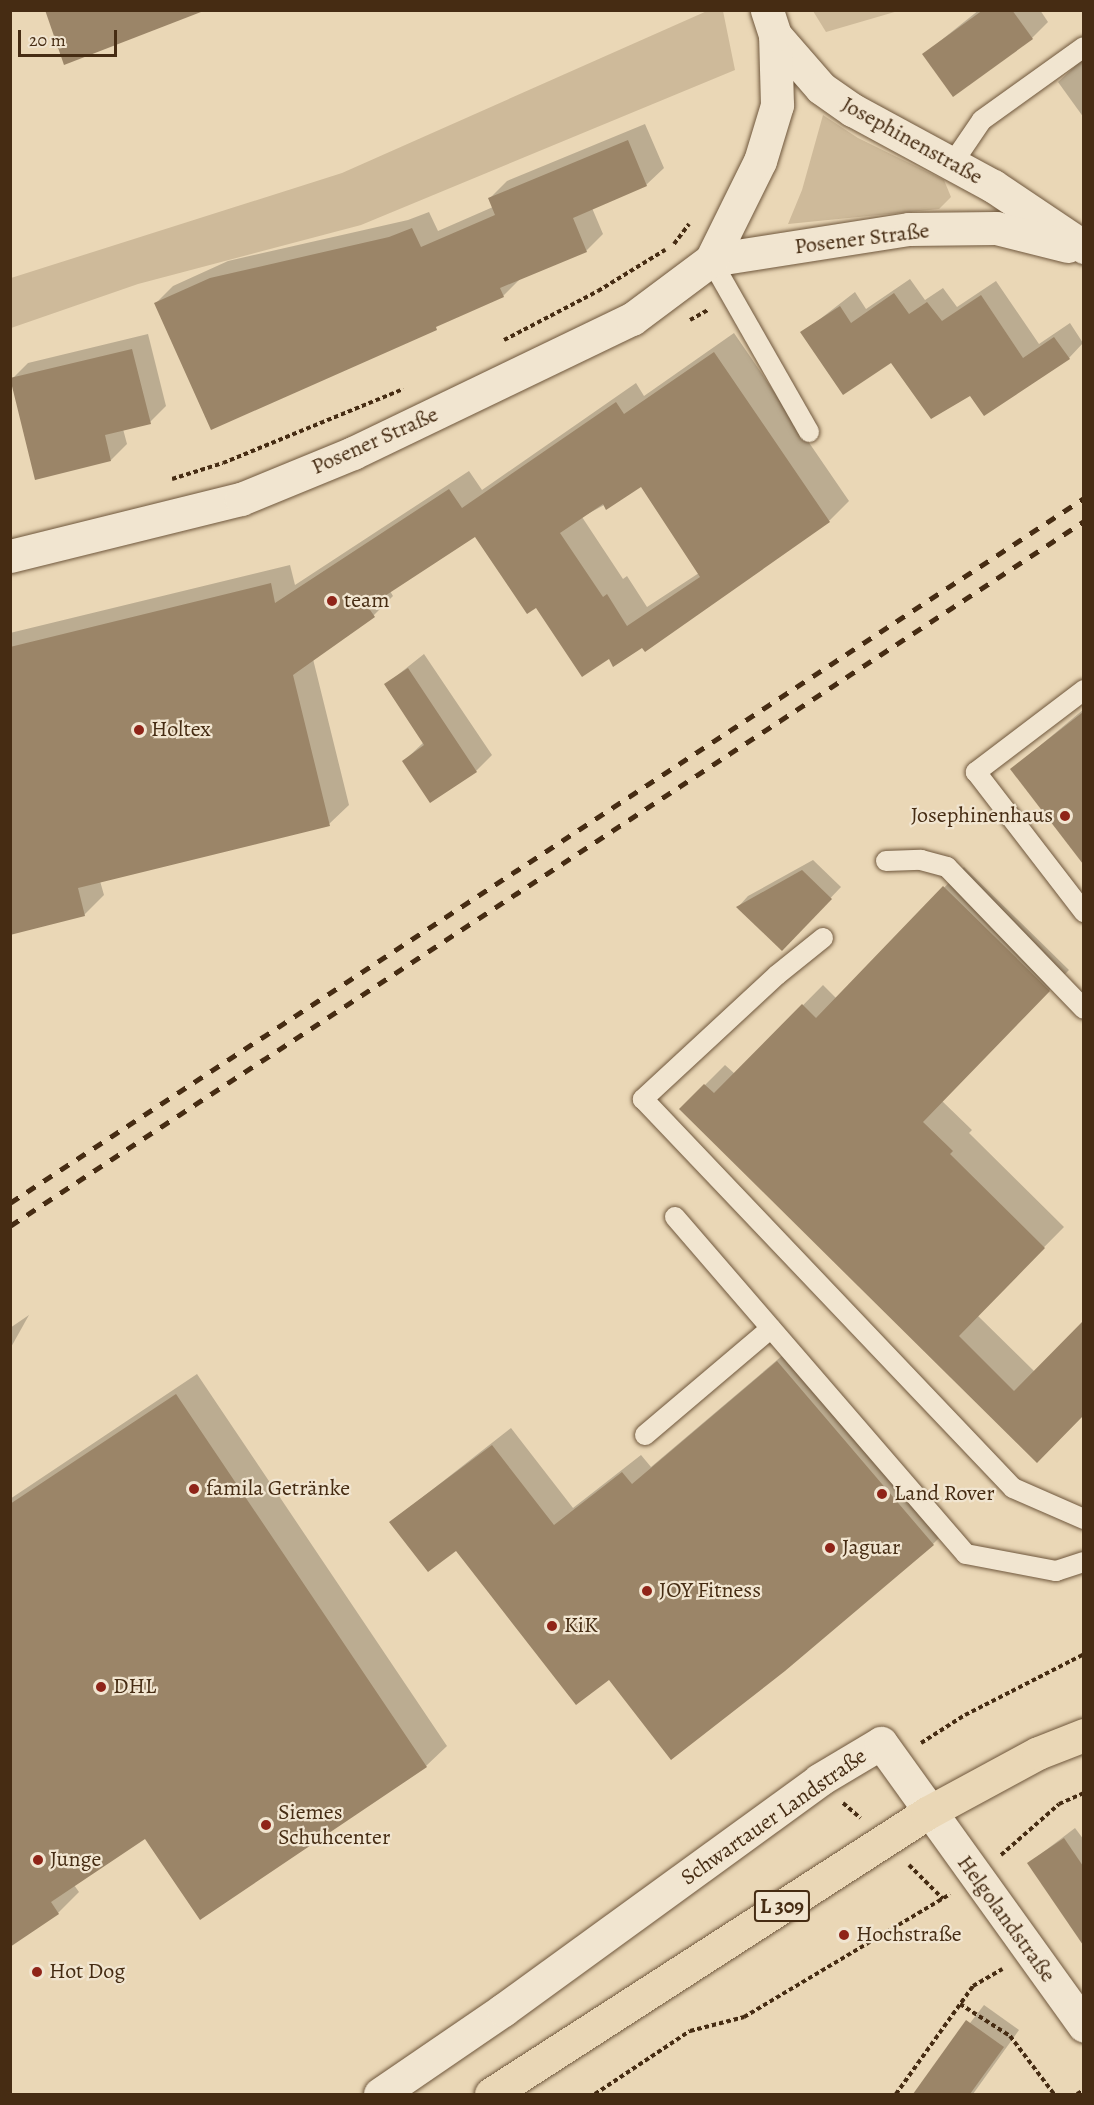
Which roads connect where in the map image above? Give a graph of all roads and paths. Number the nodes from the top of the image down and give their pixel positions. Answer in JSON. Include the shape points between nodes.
{"nodes":[{"id":1,"x":771,"y":23,"type":"edge"},
{"id":2,"x":1083,"y":47,"type":"edge"},
{"id":3,"x":952,"y":164,"type":"junction"},
{"id":4,"x":692,"y":221,"type":"dead end"},
{"id":5,"x":1083,"y":249,"type":"edge"},
{"id":6,"x":711,"y":260,"type":"junction"},
{"id":7,"x":494,"y":345,"type":"dead end"},
{"id":8,"x":409,"y":386,"type":"dead end"},
{"id":9,"x":809,"y":432,"type":"dead end"},
{"id":10,"x":168,"y":480,"type":"dead end"},
{"id":11,"x":10,"y":556,"type":"edge"},
{"id":12,"x":1083,"y":690,"type":"edge"},
{"id":13,"x":886,"y":861,"type":"dead end"},
{"id":14,"x":1083,"y":912,"type":"edge"},
{"id":15,"x":823,"y":938,"type":"dead end"},
{"id":16,"x":1083,"y":1009,"type":"edge"},
{"id":17,"x":675,"y":1217,"type":"dead end"},
{"id":18,"x":771,"y":1328,"type":"junction"},
{"id":19,"x":645,"y":1435,"type":"dead end"},
{"id":20,"x":1083,"y":1519,"type":"edge"},
{"id":21,"x":1083,"y":1562,"type":"edge"},
{"id":22,"x":1083,"y":1654,"type":"edge"},
{"id":23,"x":1083,"y":1736,"type":"edge"},
{"id":24,"x":893,"y":1760,"type":"junction"},
{"id":25,"x":1083,"y":1793,"type":"edge"},
{"id":26,"x":927,"y":1813,"type":"junction"},
{"id":27,"x":974,"y":1876,"type":"junction"},
{"id":28,"x":1031,"y":1952,"type":"junction"},
{"id":29,"x":960,"y":2004,"type":"junction"},
{"id":30,"x":1083,"y":2026,"type":"edge"},
{"id":31,"x":1083,"y":2090,"type":"edge"},
{"id":32,"x":380,"y":2094,"type":"edge"},
{"id":33,"x":491,"y":2094,"type":"edge"},
{"id":34,"x":595,"y":2094,"type":"edge"},
{"id":35,"x":896,"y":2094,"type":"edge"},
{"id":36,"x":1054,"y":2094,"type":"edge"},
{"id":37,"x":1077,"y":2094,"type":"edge"}],
"edges":[{"from":1,"to":3,"type":"street","name":"Josephinenstraße","via":[[821,88]]},
{"from":1,"to":6,"type":"street","name":"Posener Straße","via":[[777,105],[760,161]]},
{"from":2,"to":3,"type":"lane","via":[[982,120]]},
{"from":3,"to":5,"type":"street","name":"Josephinenstraße","via":[[993,186]]},
{"from":4,"to":7,"type":"path","via":[[673,244],[598,291]]},
{"from":5,"to":6,"type":"street","name":"Posener Straße","via":[[996,228],[909,229]]},
{"from":6,"to":9,"type":"lane"},
{"from":6,"to":11,"type":"street","name":"Posener Straße","via":[[632,319],[353,453],[241,499]]},
{"from":8,"to":10,"type":"path","via":[[223,463]]},
{"from":12,"to":14,"type":"lane","via":[[975,772]]},
{"from":13,"to":16,"type":"lane","via":[[921,860],[947,867]]},
{"from":15,"to":20,"type":"lane","via":[[777,975],[643,1099],[1013,1488]]},
{"from":17,"to":18,"type":"lane"},
{"from":18,"to":19,"type":"lane"},
{"from":18,"to":21,"type":"lane","via":[[966,1554],[1056,1571]]},
{"from":22,"to":24,"type":"path","via":[[965,1715]]},
{"from":23,"to":26,"type":"main road","number":"L 309","via":[[1038,1754]]},
{"from":24,"to":26,"type":"street","name":"Schwartauer Landstraße"},
{"from":24,"to":32,"type":"street","name":"Schwartauer Landstraße","via":[[881,1743],[819,1780],[503,2010]]},
{"from":25,"to":27,"type":"path","via":[[1059,1804]]},
{"from":26,"to":27,"type":"street","name":"Helgolandstraße"},
{"from":26,"to":33,"type":"main road","number":"L 309"},
{"from":27,"to":28,"type":"street","name":"Helgolandstraße"},
{"from":27,"to":34,"type":"path","via":[[943,1899],[744,2017],[690,2031]]},
{"from":28,"to":29,"type":"path","via":[[973,1986]]},
{"from":28,"to":30,"type":"street","name":"Helgolandstraße"},
{"from":29,"to":35,"type":"path"},
{"from":29,"to":36,"type":"path","via":[[1010,2036]]},
{"from":31,"to":37,"type":"path"}]}
